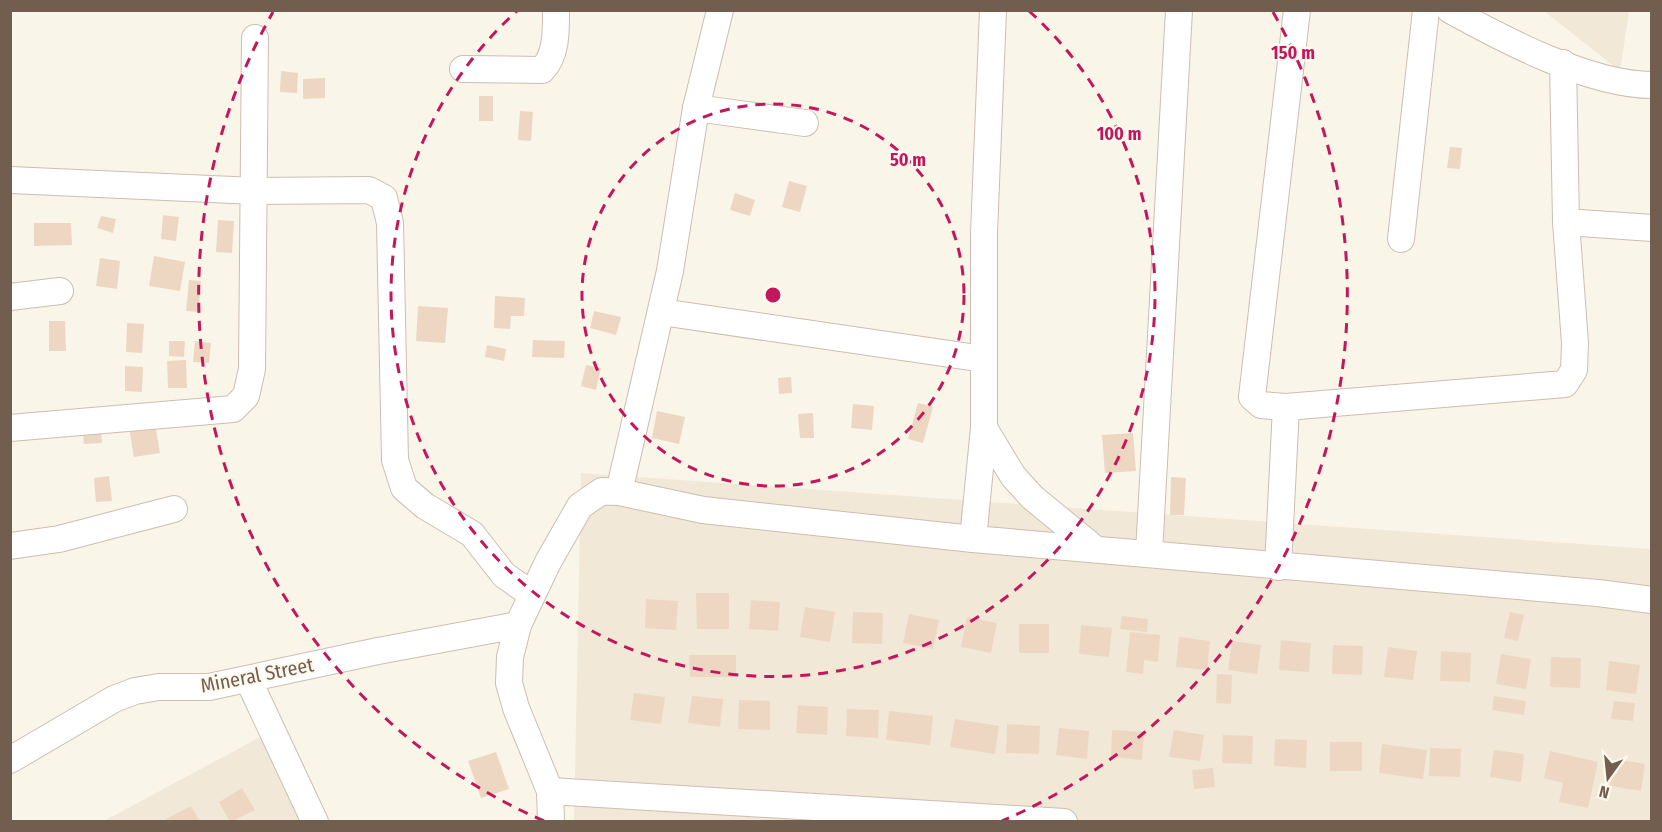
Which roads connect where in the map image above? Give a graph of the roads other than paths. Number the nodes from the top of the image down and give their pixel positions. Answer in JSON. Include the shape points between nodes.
{"nodes":[{"id":1,"x":556,"y":10,"type":"edge"},
{"id":2,"x":720,"y":10,"type":"edge"},
{"id":3,"x":993,"y":10,"type":"edge"},
{"id":4,"x":1179,"y":10,"type":"edge"},
{"id":5,"x":1297,"y":10,"type":"edge"},
{"id":6,"x":1426,"y":10,"type":"edge"},
{"id":7,"x":1450,"y":10,"type":"edge"},
{"id":8,"x":255,"y":38,"type":"dead end"},
{"id":9,"x":1563,"y":63,"type":"junction"},
{"id":10,"x":463,"y":69,"type":"dead end"},
{"id":11,"x":1652,"y":85,"type":"edge"},
{"id":12,"x":696,"y":108,"type":"junction"},
{"id":13,"x":804,"y":123,"type":"dead end"},
{"id":14,"x":10,"y":180,"type":"edge"},
{"id":15,"x":255,"y":191,"type":"junction"},
{"id":16,"x":1566,"y":222,"type":"junction"},
{"id":17,"x":1652,"y":228,"type":"edge"},
{"id":18,"x":1401,"y":240,"type":"dead end"},
{"id":19,"x":60,"y":291,"type":"dead end"},
{"id":20,"x":10,"y":297,"type":"edge"},
{"id":21,"x":661,"y":312,"type":"junction"},
{"id":22,"x":984,"y":359,"type":"junction"},
{"id":23,"x":1286,"y":407,"type":"junction"},
{"id":24,"x":10,"y":428,"type":"edge"},
{"id":25,"x":984,"y":428,"type":"junction"},
{"id":26,"x":619,"y":492,"type":"junction"},
{"id":27,"x":174,"y":509,"type":"dead end"},
{"id":28,"x":973,"y":539,"type":"junction"},
{"id":29,"x":10,"y":546,"type":"edge"},
{"id":30,"x":1094,"y":548,"type":"junction"},
{"id":31,"x":1149,"y":554,"type":"junction"},
{"id":32,"x":1278,"y":567,"type":"junction"},
{"id":33,"x":531,"y":594,"type":"junction"},
{"id":34,"x":1652,"y":600,"type":"edge"},
{"id":35,"x":518,"y":625,"type":"junction"},
{"id":36,"x":248,"y":679,"type":"junction"},
{"id":37,"x":10,"y":760,"type":"edge"},
{"id":38,"x":550,"y":790,"type":"junction"},
{"id":39,"x":315,"y":822,"type":"edge"},
{"id":40,"x":551,"y":822,"type":"edge"},
{"id":41,"x":1064,"y":822,"type":"edge"}],
"edges":[{"from":1,"to":10,"type":"street","via":[[556,35],[549,63],[542,69]]},
{"from":2,"to":12,"type":"street"},
{"from":3,"to":22,"type":"street","via":[[984,233]]},
{"from":4,"to":31,"type":"street"},
{"from":5,"to":23,"type":"street","via":[[1252,397],[1261,405]]},
{"from":6,"to":18,"type":"street"},
{"from":7,"to":9,"type":"street","via":[[1514,46]]},
{"from":8,"to":15,"type":"street"},
{"from":9,"to":11,"type":"street","via":[[1625,85]]},
{"from":9,"to":16,"type":"street"},
{"from":12,"to":13,"type":"street"},
{"from":12,"to":21,"type":"street"},
{"from":14,"to":15,"type":"street"},
{"from":15,"to":24,"type":"street","via":[[252,369],[246,396],[233,409]]},
{"from":15,"to":33,"type":"street","via":[[369,190],[384,198],[390,223],[395,460],[404,488],[425,506],[472,534],[504,574]]},
{"from":16,"to":17,"type":"street"},
{"from":16,"to":23,"type":"street","via":[[1575,343],[1574,370],[1565,384]]},
{"from":19,"to":20,"type":"street"},
{"from":21,"to":22,"type":"street"},
{"from":21,"to":26,"type":"street"},
{"from":22,"to":25,"type":"street"},
{"from":23,"to":32,"type":"street"},
{"from":25,"to":28,"type":"street"},
{"from":25,"to":30,"type":"street","via":[[1013,476],[1032,497]]},
{"from":26,"to":28,"type":"street","via":[[703,510]]},
{"from":26,"to":33,"type":"street","via":[[602,491],[580,506]]},
{"from":27,"to":29,"type":"street","via":[[59,539]]},
{"from":28,"to":30,"type":"street"},
{"from":30,"to":31,"type":"street"},
{"from":31,"to":32,"type":"street"},
{"from":32,"to":34,"type":"street"},
{"from":33,"to":35,"type":"street"},
{"from":35,"to":36,"type":"street","name":"Mineral Street"},
{"from":35,"to":38,"type":"street","via":[[509,683]]},
{"from":36,"to":37,"type":"street","name":"Mineral Street","via":[[209,687],[135,691],[114,699]]},
{"from":36,"to":39,"type":"street"},
{"from":38,"to":40,"type":"street"},
{"from":38,"to":41,"type":"street"}]}
